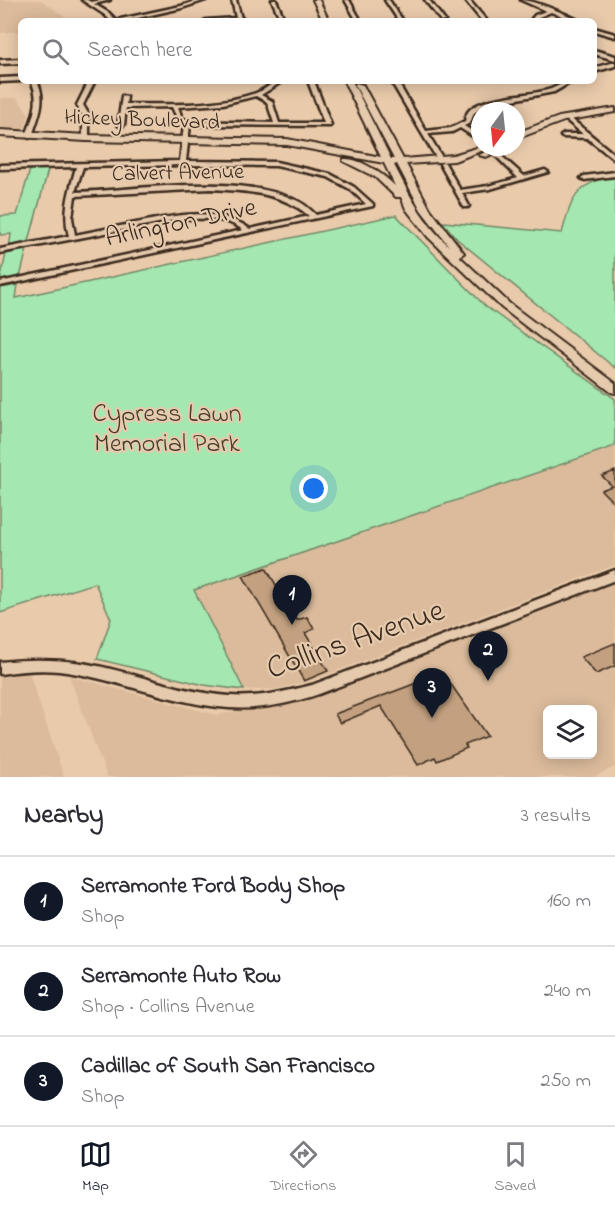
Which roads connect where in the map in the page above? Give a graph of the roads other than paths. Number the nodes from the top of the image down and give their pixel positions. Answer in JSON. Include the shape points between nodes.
{"nodes":[{"id":1,"x":84,"y":0,"type":"edge"},
{"id":2,"x":108,"y":0,"type":"edge"},
{"id":3,"x":204,"y":0,"type":"edge"},
{"id":4,"x":234,"y":0,"type":"edge"},
{"id":5,"x":274,"y":0,"type":"edge"},
{"id":6,"x":307,"y":0,"type":"edge"},
{"id":7,"x":316,"y":0,"type":"edge"},
{"id":8,"x":347,"y":0,"type":"edge"},
{"id":9,"x":387,"y":0,"type":"edge"},
{"id":10,"x":427,"y":0,"type":"edge"},
{"id":11,"x":467,"y":0,"type":"edge"},
{"id":12,"x":523,"y":0,"type":"edge"},
{"id":13,"x":90,"y":4,"type":"junction"},
{"id":14,"x":552,"y":10,"type":"junction"},
{"id":15,"x":112,"y":18,"type":"edge"},
{"id":16,"x":130,"y":18,"type":"edge"},
{"id":17,"x":239,"y":18,"type":"edge"},
{"id":18,"x":282,"y":18,"type":"edge"},
{"id":19,"x":316,"y":18,"type":"edge"},
{"id":20,"x":325,"y":18,"type":"edge"},
{"id":21,"x":357,"y":18,"type":"edge"},
{"id":22,"x":399,"y":18,"type":"edge"},
{"id":23,"x":441,"y":18,"type":"edge"},
{"id":24,"x":482,"y":18,"type":"edge"},
{"id":25,"x":535,"y":18,"type":"edge"},
{"id":26,"x":571,"y":18,"type":"edge"},
{"id":27,"x":597,"y":30,"type":"edge"},
{"id":28,"x":615,"y":36,"type":"edge"},
{"id":29,"x":597,"y":53,"type":"edge"},
{"id":30,"x":0,"y":56,"type":"edge"},
{"id":31,"x":615,"y":58,"type":"edge"},
{"id":32,"x":18,"y":61,"type":"edge"},
{"id":33,"x":2,"y":62,"type":"edge"},
{"id":34,"x":615,"y":64,"type":"edge"},
{"id":35,"x":597,"y":69,"type":"edge"},
{"id":36,"x":18,"y":78,"type":"edge"},
{"id":37,"x":0,"y":80,"type":"edge"},
{"id":38,"x":36,"y":84,"type":"edge"},
{"id":39,"x":90,"y":84,"type":"edge"},
{"id":40,"x":275,"y":84,"type":"edge"},
{"id":41,"x":311,"y":84,"type":"edge"},
{"id":42,"x":350,"y":84,"type":"edge"},
{"id":43,"x":359,"y":84,"type":"edge"},
{"id":44,"x":396,"y":84,"type":"edge"},
{"id":45,"x":564,"y":84,"type":"edge"},
{"id":46,"x":257,"y":95,"type":"junction"},
{"id":47,"x":124,"y":97,"type":"dead end"},
{"id":48,"x":174,"y":105,"type":"junction"},
{"id":49,"x":124,"y":106,"type":"junction"},
{"id":50,"x":615,"y":110,"type":"edge"},
{"id":51,"x":86,"y":115,"type":"junction"},
{"id":52,"x":615,"y":116,"type":"edge"},
{"id":53,"x":571,"y":120,"type":"junction"},
{"id":54,"x":86,"y":123,"type":"junction"},
{"id":55,"x":187,"y":123,"type":"junction"},
{"id":56,"x":121,"y":124,"type":"dead end"},
{"id":57,"x":277,"y":124,"type":"junction"},
{"id":58,"x":462,"y":127,"type":"junction"},
{"id":59,"x":424,"y":133,"type":"junction"},
{"id":60,"x":471,"y":133,"type":"edge"},
{"id":61,"x":525,"y":133,"type":"edge"},
{"id":62,"x":588,"y":134,"type":"junction"},
{"id":63,"x":0,"y":135,"type":"edge"},
{"id":64,"x":29,"y":136,"type":"junction"},
{"id":65,"x":564,"y":136,"type":"dead end"},
{"id":66,"x":86,"y":138,"type":"junction"},
{"id":67,"x":525,"y":138,"type":"edge"},
{"id":68,"x":186,"y":140,"type":"junction"},
{"id":69,"x":253,"y":142,"type":"junction"},
{"id":70,"x":382,"y":148,"type":"junction"},
{"id":71,"x":345,"y":153,"type":"junction"},
{"id":72,"x":395,"y":153,"type":"junction"},
{"id":73,"x":471,"y":153,"type":"edge"},
{"id":74,"x":329,"y":154,"type":"junction"},
{"id":75,"x":484,"y":156,"type":"edge"},
{"id":76,"x":505,"y":156,"type":"edge"},
{"id":77,"x":615,"y":158,"type":"edge"},
{"id":78,"x":441,"y":162,"type":"junction"},
{"id":79,"x":183,"y":163,"type":"junction"},
{"id":80,"x":420,"y":164,"type":"junction"},
{"id":81,"x":80,"y":165,"type":"junction"},
{"id":82,"x":0,"y":167,"type":"edge"},
{"id":83,"x":397,"y":167,"type":"junction"},
{"id":84,"x":544,"y":172,"type":"dead end"},
{"id":85,"x":615,"y":174,"type":"edge"},
{"id":86,"x":522,"y":178,"type":"junction"},
{"id":87,"x":584,"y":178,"type":"dead end"},
{"id":88,"x":458,"y":192,"type":"junction"},
{"id":89,"x":72,"y":194,"type":"junction"},
{"id":90,"x":466,"y":206,"type":"dead end"},
{"id":91,"x":411,"y":209,"type":"junction"},
{"id":92,"x":314,"y":217,"type":"junction"},
{"id":93,"x":249,"y":231,"type":"junction"},
{"id":94,"x":72,"y":236,"type":"junction"},
{"id":95,"x":0,"y":251,"type":"edge"},
{"id":96,"x":0,"y":284,"type":"edge"},
{"id":97,"x":615,"y":380,"type":"edge"},
{"id":98,"x":615,"y":389,"type":"edge"},
{"id":99,"x":615,"y":575,"type":"edge"},
{"id":100,"x":0,"y":668,"type":"edge"}],
"edges":[{"from":1,"to":13,"type":"street"},
{"from":2,"to":13,"type":"street"},
{"from":3,"to":16,"type":"street"},
{"from":4,"to":17,"type":"street"},
{"from":5,"to":18,"type":"street"},
{"from":6,"to":19,"type":"main road"},
{"from":7,"to":20,"type":"main road"},
{"from":8,"to":21,"type":"street"},
{"from":9,"to":22,"type":"street"},
{"from":10,"to":23,"type":"street"},
{"from":11,"to":24,"type":"street"},
{"from":12,"to":14,"type":"street"},
{"from":13,"to":15,"type":"street"},
{"from":14,"to":25,"type":"street"},
{"from":14,"to":26,"type":"street"},
{"from":27,"to":28,"type":"street"},
{"from":29,"to":31,"type":"street"},
{"from":30,"to":33,"type":"street"},
{"from":32,"to":33,"type":"street"},
{"from":34,"to":35,"type":"street"},
{"from":36,"to":37,"type":"street"},
{"from":38,"to":64,"type":"street","via":[[41,97]]},
{"from":39,"to":51,"type":"street","via":[[80,105]]},
{"from":40,"to":46,"type":"street"},
{"from":41,"to":57,"type":"street","via":[[328,125]]},
{"from":42,"to":70,"type":"main road"},
{"from":43,"to":72,"type":"main road"},
{"from":44,"to":59,"type":"street"},
{"from":45,"to":58,"type":"street","via":[[552,91],[482,105],[471,112]]},
{"from":46,"to":48,"type":"street"},
{"from":46,"to":57,"type":"street","via":[[269,101]]},
{"from":47,"to":49,"type":"street"},
{"from":48,"to":49,"type":"street"},
{"from":48,"to":55,"type":"street","via":[[180,119]]},
{"from":49,"to":56,"type":"street"},
{"from":50,"to":53,"type":"main road"},
{"from":51,"to":54,"type":"street"},
{"from":51,"to":54,"type":"street","via":[[75,120]]},
{"from":52,"to":53,"type":"main road"},
{"from":53,"to":61,"type":"main road"},
{"from":53,"to":62,"type":"street"},
{"from":53,"to":67,"type":"main road"},
{"from":54,"to":66,"type":"street"},
{"from":55,"to":57,"type":"street"},
{"from":55,"to":68,"type":"street"},
{"from":58,"to":59,"type":"street"},
{"from":58,"to":60,"type":"street"},
{"from":59,"to":78,"type":"street"},
{"from":62,"to":65,"type":"street"},
{"from":62,"to":77,"type":"street"},
{"from":63,"to":64,"type":"main road","name":"Hickey Boulevard"},
{"from":64,"to":66,"type":"main road","name":"Hickey Boulevard"},
{"from":66,"to":68,"type":"main road","name":"Hickey Boulevard"},
{"from":68,"to":69,"type":"main road","name":"Hickey Boulevard"},
{"from":68,"to":79,"type":"street"},
{"from":69,"to":71,"type":"main road","name":"Hickey Boulevard","via":[[297,143]]},
{"from":69,"to":74,"type":"main road","name":"Hickey Boulevard"},
{"from":70,"to":71,"type":"main road","via":[[368,153]]},
{"from":70,"to":83,"type":"main road"},
{"from":71,"to":83,"type":"main road","name":"Hickey Boulevard"},
{"from":72,"to":80,"type":"main road"},
{"from":72,"to":83,"type":"main road"},
{"from":73,"to":78,"type":"main road","name":"Hickey Boulevard"},
{"from":74,"to":83,"type":"main road","name":"Hickey Boulevard"},
{"from":74,"to":91,"type":"main road","via":[[378,175]]},
{"from":75,"to":78,"type":"main road","name":"Hickey Boulevard"},
{"from":76,"to":86,"type":"street"},
{"from":78,"to":80,"type":"main road","name":"Hickey Boulevard"},
{"from":78,"to":88,"type":"street"},
{"from":79,"to":81,"type":"street"},
{"from":79,"to":92,"type":"street","name":"Arlington Drive","via":[[265,163],[302,168],[330,176],[371,205]]},
{"from":80,"to":83,"type":"main road"},
{"from":80,"to":83,"type":"main road","name":"Hickey Boulevard"},
{"from":81,"to":82,"type":"street"},
{"from":81,"to":89,"type":"street"},
{"from":83,"to":91,"type":"main road"},
{"from":83,"to":97,"type":"main road","via":[[440,231],[483,278]]},
{"from":84,"to":86,"type":"street"},
{"from":85,"to":87,"type":"street"},
{"from":86,"to":88,"type":"street"},
{"from":88,"to":90,"type":"street"},
{"from":89,"to":92,"type":"street","name":"Calvert Avenue","via":[[249,190],[290,199]]},
{"from":89,"to":94,"type":"street","via":[[68,219]]},
{"from":91,"to":98,"type":"main road","via":[[441,246],[490,292]]},
{"from":92,"to":93,"type":"street","name":"Arlington Drive"},
{"from":93,"to":94,"type":"street","via":[[232,220],[179,217]]},
{"from":93,"to":96,"type":"street","name":"Arlington Drive"},
{"from":94,"to":95,"type":"street"},
{"from":99,"to":100,"type":"street","name":"Collins Avenue","via":[[279,700],[218,700],[60,664]]}]}
